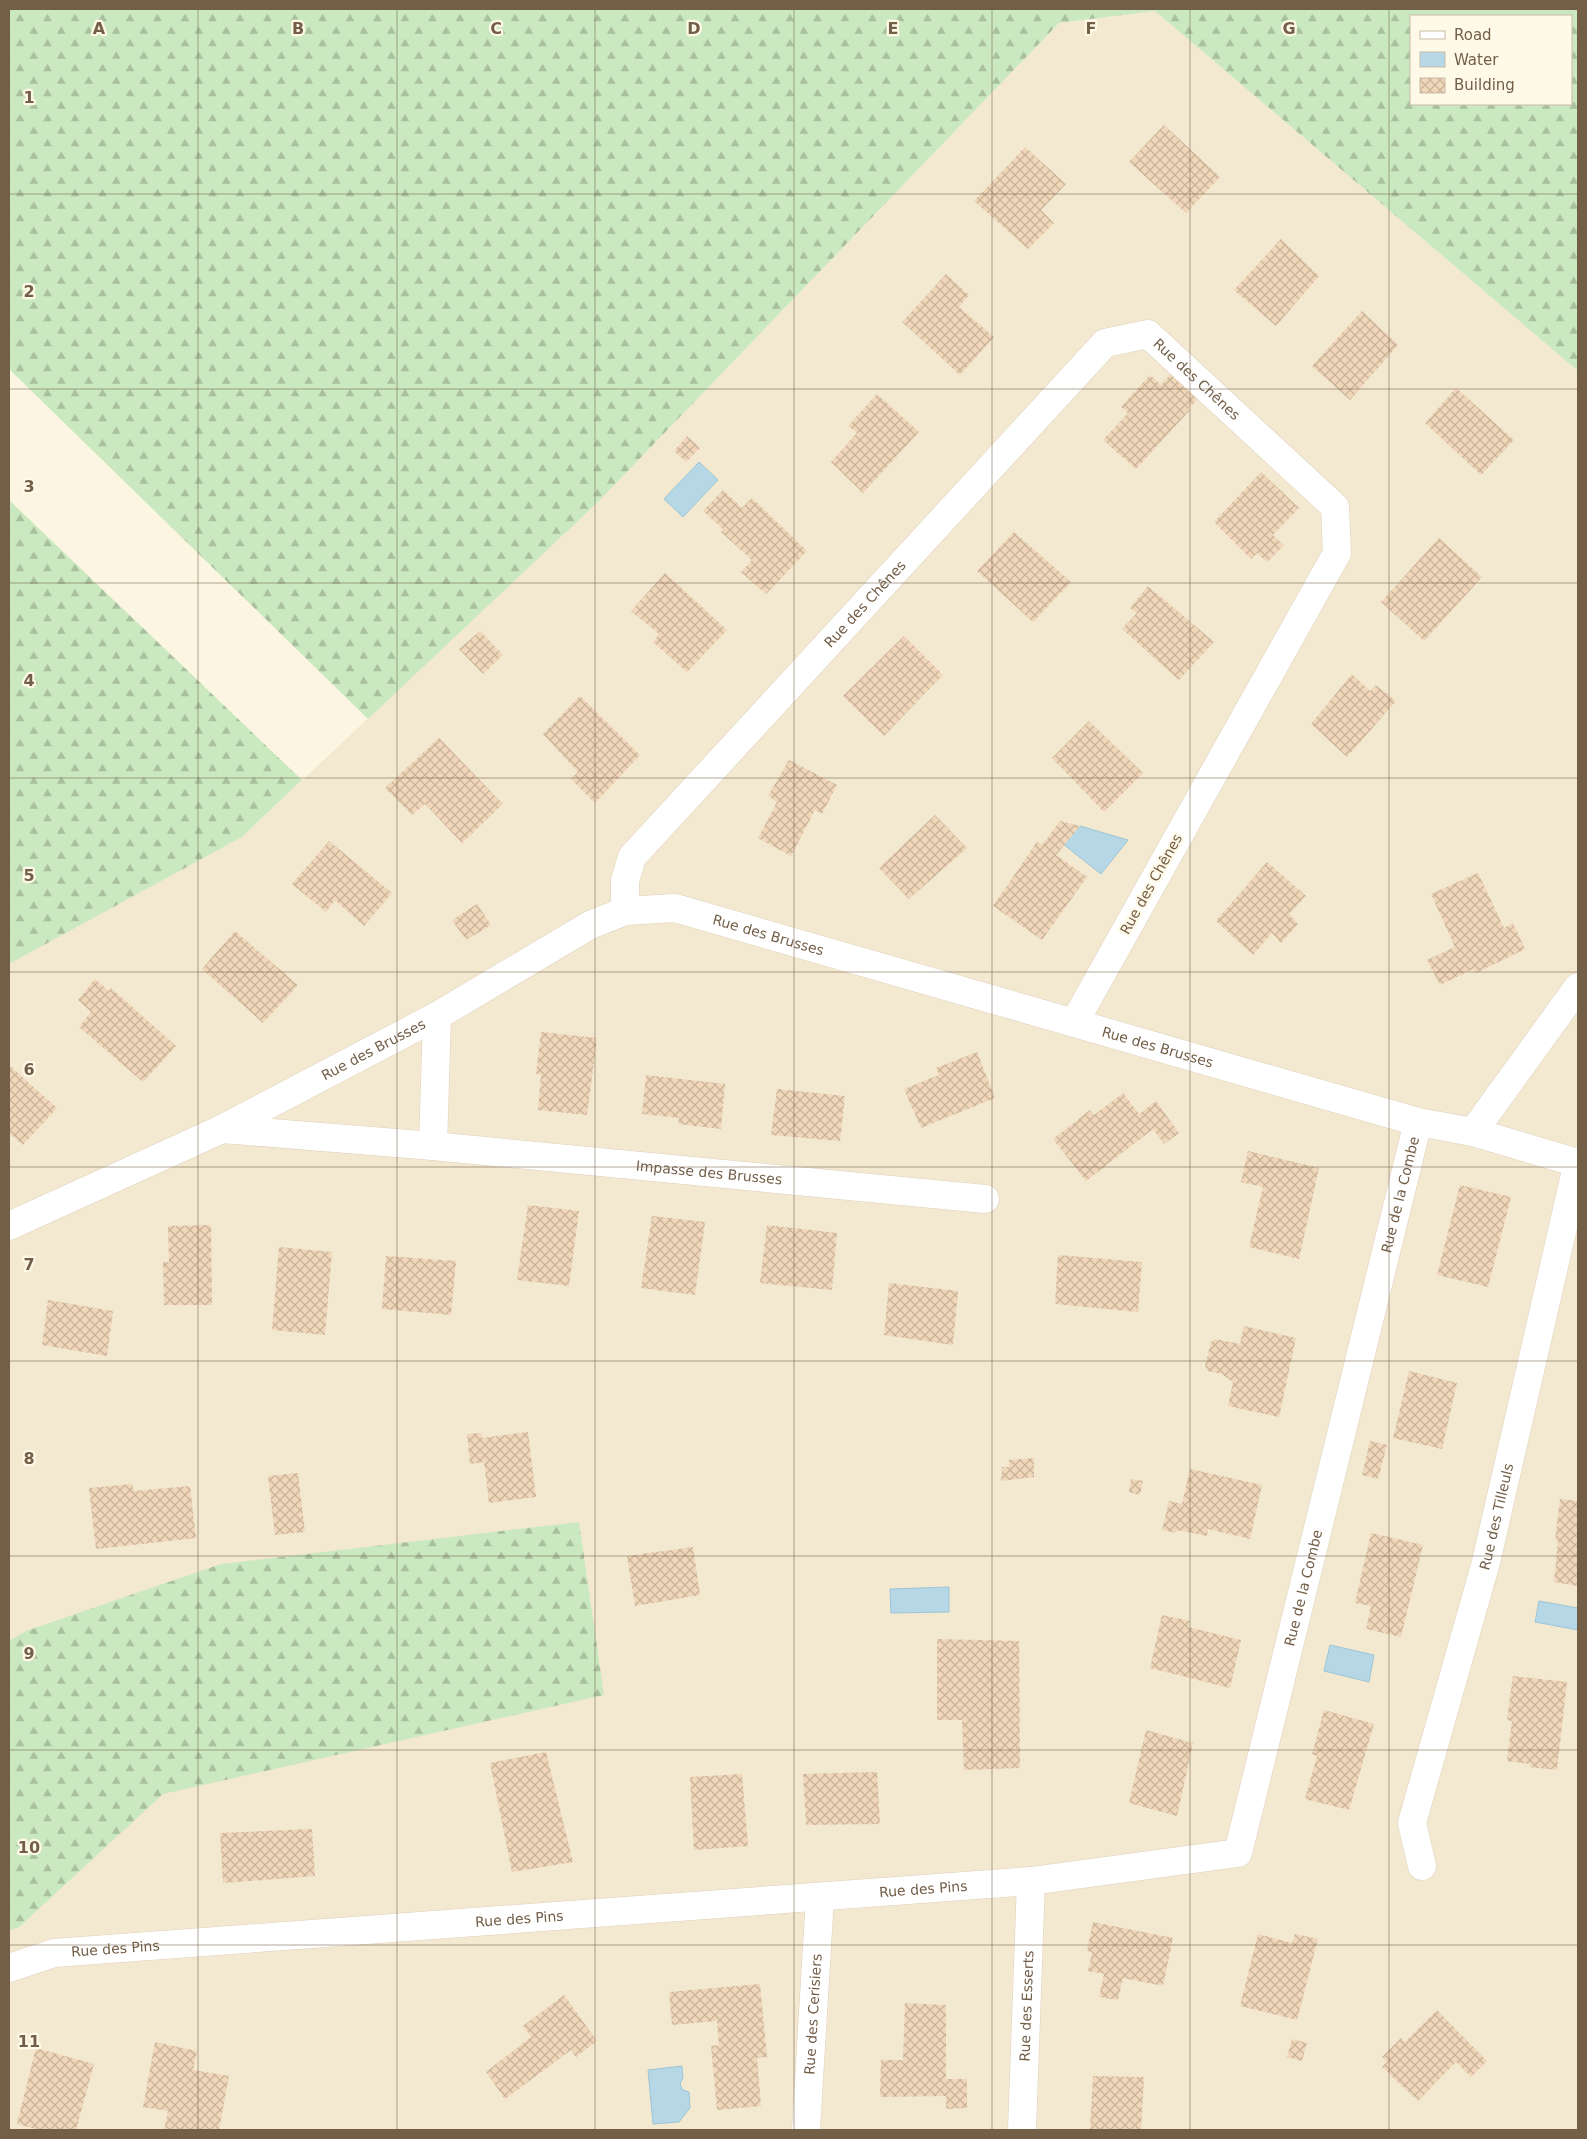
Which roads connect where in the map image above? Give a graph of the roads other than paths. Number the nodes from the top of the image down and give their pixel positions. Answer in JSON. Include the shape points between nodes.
{"nodes":[{"id":1,"x":625,"y":911,"type":"junction"},
{"id":2,"x":1578,"y":987,"type":"edge"},
{"id":3,"x":437,"y":1016,"type":"junction"},
{"id":4,"x":1074,"y":1022,"type":"junction"},
{"id":5,"x":1418,"y":1122,"type":"junction"},
{"id":6,"x":222,"y":1129,"type":"junction"},
{"id":7,"x":1473,"y":1132,"type":"junction"},
{"id":8,"x":433,"y":1146,"type":"junction"},
{"id":9,"x":1578,"y":1162,"type":"edge"},
{"id":10,"x":985,"y":1199,"type":"dead end"},
{"id":11,"x":9,"y":1226,"type":"edge"},
{"id":12,"x":1422,"y":1866,"type":"dead end"},
{"id":13,"x":1031,"y":1881,"type":"junction"},
{"id":14,"x":820,"y":1897,"type":"junction"},
{"id":15,"x":9,"y":1968,"type":"edge"},
{"id":16,"x":806,"y":2130,"type":"edge"},
{"id":17,"x":1022,"y":2130,"type":"edge"}],
"edges":[{"from":1,"to":3,"type":"street","name":"Rue des Brusses","via":[[590,925]]},
{"from":1,"to":4,"type":"street","name":"Rue des Brusses","via":[[675,908]]},
{"from":1,"to":4,"type":"street","name":"Rue des Chênes","via":[[625,881],[632,857],[1105,343],[1148,334],[1335,507],[1337,552]]},
{"from":2,"to":7,"type":"street"},
{"from":3,"to":6,"type":"street","name":"Rue des Brusses"},
{"from":3,"to":8,"type":"street"},
{"from":4,"to":5,"type":"street","name":"Rue des Brusses"},
{"from":5,"to":7,"type":"street","name":"Rue des Brusses"},
{"from":5,"to":13,"type":"street","name":"Rue de la Combe","via":[[1238,1853]]},
{"from":6,"to":8,"type":"street","name":"Impasse des Brusses"},
{"from":6,"to":11,"type":"street","name":"Rue des Brusses"},
{"from":7,"to":9,"type":"street","name":"Rue des Brusses"},
{"from":8,"to":10,"type":"street","name":"Impasse des Brusses"},
{"from":9,"to":12,"type":"street","name":"Rue des Tilleuls","via":[[1486,1562],[1412,1823]]},
{"from":13,"to":14,"type":"street","name":"Rue des Pins"},
{"from":13,"to":17,"type":"street","name":"Rue des Esserts"},
{"from":14,"to":15,"type":"street","name":"Rue des Pins","via":[[54,1953]]},
{"from":14,"to":16,"type":"street","name":"Rue des Cerisiers"}]}
